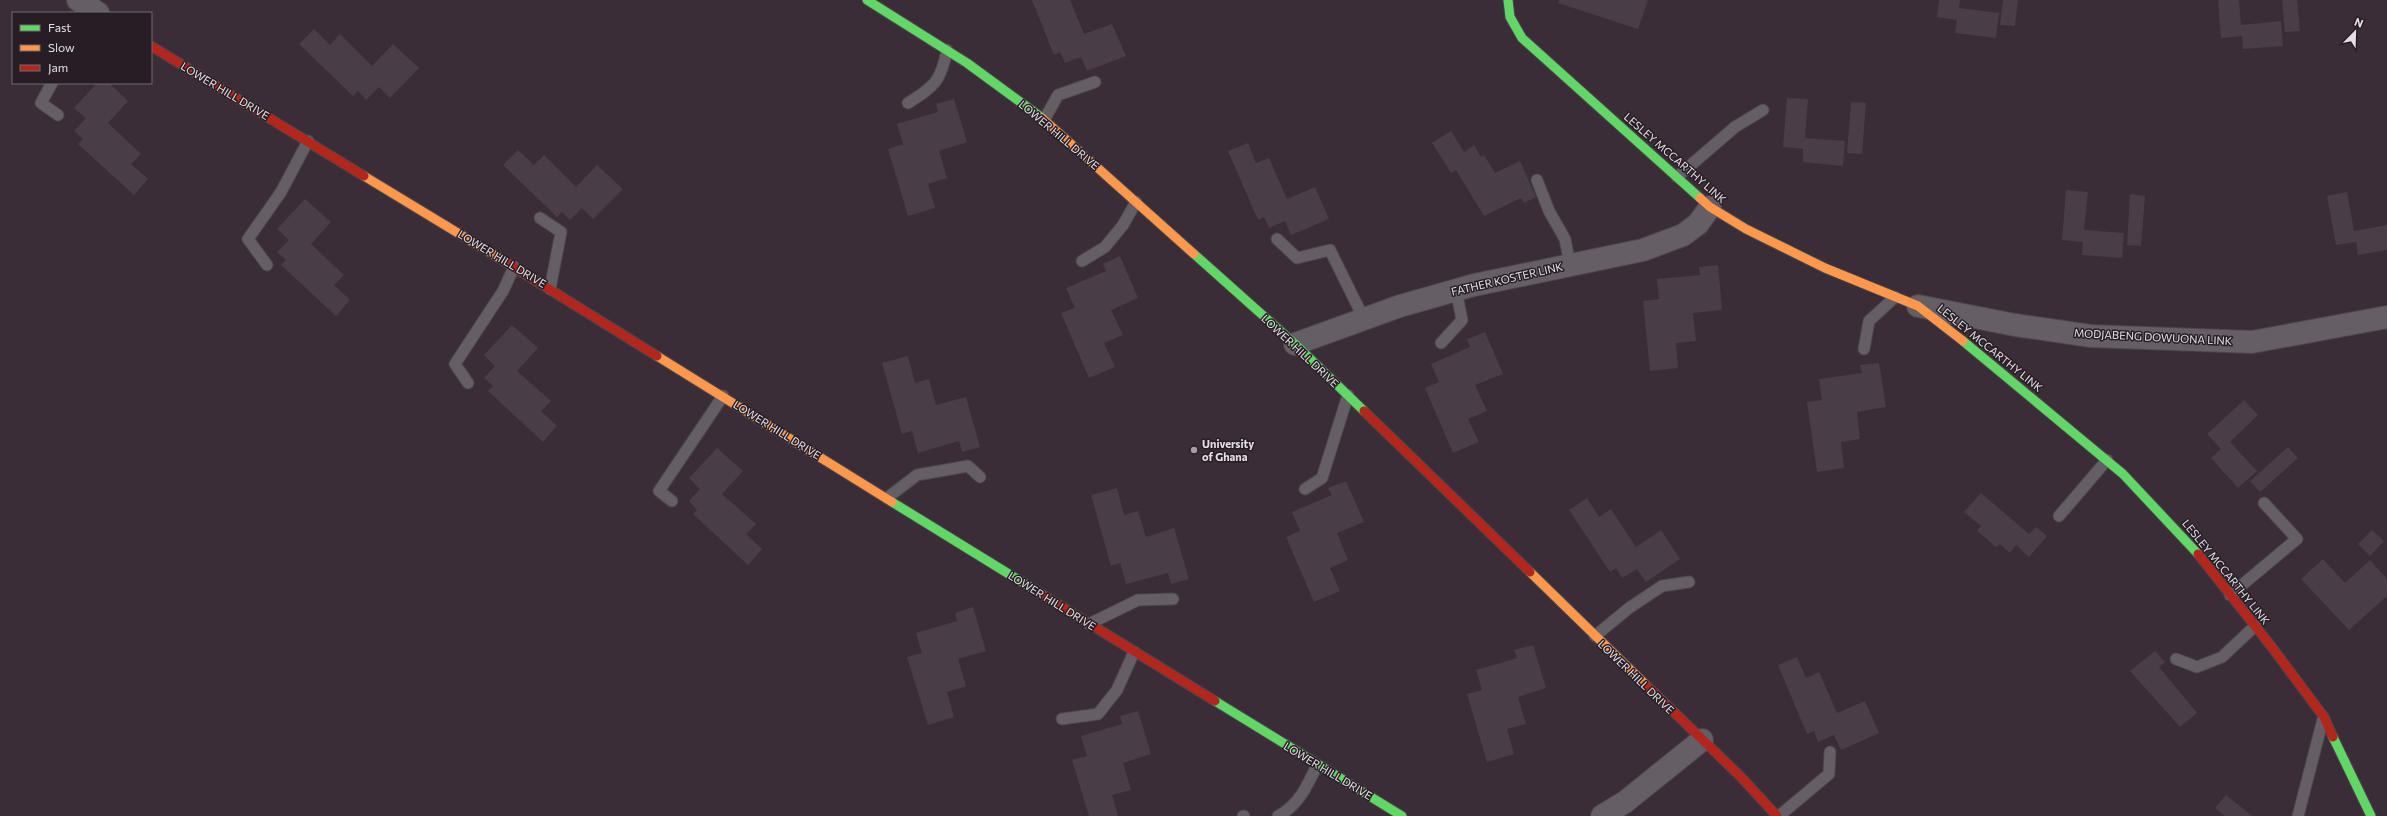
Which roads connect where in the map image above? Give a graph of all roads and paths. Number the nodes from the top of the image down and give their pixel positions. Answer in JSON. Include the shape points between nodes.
{"nodes":[{"id":1,"x":867,"y":0,"type":"edge"},
{"id":2,"x":1508,"y":0,"type":"edge"},
{"id":3,"x":152,"y":47,"type":"edge"},
{"id":4,"x":947,"y":50,"type":"junction"},
{"id":5,"x":1095,"y":82,"type":"dead end"},
{"id":6,"x":51,"y":84,"type":"edge"},
{"id":7,"x":908,"y":103,"type":"dead end"},
{"id":8,"x":1763,"y":110,"type":"dead end"},
{"id":9,"x":58,"y":115,"type":"dead end"},
{"id":10,"x":1044,"y":120,"type":"junction"},
{"id":11,"x":308,"y":141,"type":"junction"},
{"id":12,"x":1677,"y":177,"type":"junction"},
{"id":13,"x":1537,"y":180,"type":"dead end"},
{"id":14,"x":1136,"y":202,"type":"junction"},
{"id":15,"x":1710,"y":207,"type":"junction"},
{"id":16,"x":540,"y":218,"type":"dead end"},
{"id":17,"x":1277,"y":239,"type":"dead end"},
{"id":18,"x":1082,"y":261,"type":"dead end"},
{"id":19,"x":267,"y":265,"type":"dead end"},
{"id":20,"x":1570,"y":265,"type":"junction"},
{"id":21,"x":514,"y":267,"type":"junction"},
{"id":22,"x":550,"y":289,"type":"junction"},
{"id":23,"x":1456,"y":290,"type":"junction"},
{"id":24,"x":1896,"y":297,"type":"junction"},
{"id":25,"x":1918,"y":306,"type":"junction"},
{"id":26,"x":2387,"y":317,"type":"edge"},
{"id":27,"x":1364,"y":319,"type":"junction"},
{"id":28,"x":1441,"y":343,"type":"dead end"},
{"id":29,"x":1295,"y":344,"type":"junction"},
{"id":30,"x":1864,"y":349,"type":"dead end"},
{"id":31,"x":468,"y":383,"type":"dead end"},
{"id":32,"x":1348,"y":395,"type":"junction"},
{"id":33,"x":723,"y":396,"type":"junction"},
{"id":34,"x":2107,"y":460,"type":"junction"},
{"id":35,"x":980,"y":477,"type":"dead end"},
{"id":36,"x":1305,"y":489,"type":"dead end"},
{"id":37,"x":887,"y":498,"type":"junction"},
{"id":38,"x":672,"y":501,"type":"dead end"},
{"id":39,"x":2264,"y":503,"type":"dead end"},
{"id":40,"x":2059,"y":516,"type":"dead end"},
{"id":41,"x":1689,"y":582,"type":"dead end"},
{"id":42,"x":2230,"y":595,"type":"junction"},
{"id":43,"x":1173,"y":599,"type":"dead end"},
{"id":44,"x":1089,"y":624,"type":"junction"},
{"id":45,"x":2256,"y":626,"type":"junction"},
{"id":46,"x":1595,"y":636,"type":"junction"},
{"id":47,"x":1134,"y":652,"type":"junction"},
{"id":48,"x":2176,"y":659,"type":"dead end"},
{"id":49,"x":2324,"y":717,"type":"junction"},
{"id":50,"x":1062,"y":719,"type":"dead end"},
{"id":51,"x":1702,"y":740,"type":"junction"},
{"id":52,"x":1830,"y":752,"type":"dead end"},
{"id":53,"x":1317,"y":765,"type":"junction"},
{"id":54,"x":1605,"y":815,"type":"edge"},
{"id":55,"x":1278,"y":816,"type":"edge"},
{"id":56,"x":1402,"y":816,"type":"edge"},
{"id":57,"x":1778,"y":816,"type":"edge"},
{"id":58,"x":2298,"y":816,"type":"edge"},
{"id":59,"x":2371,"y":816,"type":"edge"}],
"edges":[{"from":1,"to":4,"type":"street","name":"LOWER HILL DRIVE"},
{"from":2,"to":12,"type":"street","name":"LESLEY MCCARTHY LINK","via":[[1510,17],[1522,38]]},
{"from":3,"to":11,"type":"street","name":"LOWER HILL DRIVE"},
{"from":4,"to":7,"type":"lane","via":[[942,73],[929,90]]},
{"from":4,"to":10,"type":"street","name":"LOWER HILL DRIVE"},
{"from":5,"to":10,"type":"lane","via":[[1058,95]]},
{"from":6,"to":9,"type":"lane","via":[[41,103]]},
{"from":8,"to":12,"type":"lane","via":[[1735,127]]},
{"from":10,"to":14,"type":"street","name":"LOWER HILL DRIVE"},
{"from":11,"to":19,"type":"lane","via":[[281,192],[248,239]]},
{"from":11,"to":21,"type":"street","name":"LOWER HILL DRIVE"},
{"from":12,"to":15,"type":"street","name":"LESLEY MCCARTHY LINK"},
{"from":13,"to":20,"type":"lane","via":[[1549,211],[1565,239]]},
{"from":14,"to":18,"type":"lane","via":[[1105,247]]},
{"from":14,"to":29,"type":"street","name":"LOWER HILL DRIVE"},
{"from":15,"to":20,"type":"street","name":"FATHER KOSTER LINK","via":[[1698,224],[1683,235],[1643,250]]},
{"from":15,"to":24,"type":"street","name":"LESLEY MCCARTHY LINK","via":[[1825,268]]},
{"from":16,"to":22,"type":"lane","via":[[561,232]]},
{"from":17,"to":27,"type":"lane","via":[[1297,258],[1330,250]]},
{"from":20,"to":23,"type":"street","name":"FATHER KOSTER LINK"},
{"from":21,"to":22,"type":"street","name":"LOWER HILL DRIVE"},
{"from":21,"to":31,"type":"lane","via":[[503,291],[456,364]]},
{"from":22,"to":33,"type":"street","name":"LOWER HILL DRIVE"},
{"from":23,"to":27,"type":"street","name":"FATHER KOSTER LINK"},
{"from":23,"to":28,"type":"lane","via":[[1462,320]]},
{"from":24,"to":25,"type":"street","name":"LESLEY MCCARTHY LINK"},
{"from":24,"to":30,"type":"lane","via":[[1869,321]]},
{"from":25,"to":26,"type":"street","name":"MODJABENG DOWUONA LINK","via":[[2015,325],[2091,336],[2252,342]]},
{"from":25,"to":34,"type":"street","name":"LESLEY MCCARTHY LINK","via":[[1996,366]]},
{"from":27,"to":29,"type":"street","name":"FATHER KOSTER LINK"},
{"from":29,"to":32,"type":"street","name":"LOWER HILL DRIVE"},
{"from":32,"to":36,"type":"lane","via":[[1322,478]]},
{"from":32,"to":46,"type":"street","name":"LOWER HILL DRIVE"},
{"from":33,"to":37,"type":"street","name":"LOWER HILL DRIVE"},
{"from":33,"to":38,"type":"lane","via":[[659,491]]},
{"from":34,"to":40,"type":"lane"},
{"from":34,"to":42,"type":"street","name":"LESLEY MCCARTHY LINK","via":[[2187,540]]},
{"from":35,"to":37,"type":"lane","via":[[968,466],[917,475]]},
{"from":37,"to":44,"type":"street","name":"LOWER HILL DRIVE"},
{"from":39,"to":42,"type":"lane","via":[[2297,539]]},
{"from":41,"to":46,"type":"lane","via":[[1662,586],[1628,608]]},
{"from":42,"to":45,"type":"street","name":"LESLEY MCCARTHY LINK"},
{"from":43,"to":44,"type":"lane","via":[[1138,600]]},
{"from":44,"to":47,"type":"street","name":"LOWER HILL DRIVE"},
{"from":45,"to":48,"type":"lane","via":[[2222,657],[2197,667]]},
{"from":45,"to":49,"type":"street","name":"LESLEY MCCARTHY LINK"},
{"from":46,"to":51,"type":"street","name":"LOWER HILL DRIVE"},
{"from":47,"to":50,"type":"lane","via":[[1117,690],[1098,714]]},
{"from":47,"to":53,"type":"street","name":"LOWER HILL DRIVE"},
{"from":49,"to":58,"type":"lane"},
{"from":49,"to":59,"type":"street","name":"LESLEY MCCARTHY LINK"},
{"from":51,"to":54,"type":"street"},
{"from":51,"to":57,"type":"street","name":"LOWER HILL DRIVE"},
{"from":52,"to":57,"type":"lane","via":[[1829,774]]},
{"from":53,"to":55,"type":"lane","via":[[1296,802]]},
{"from":53,"to":56,"type":"street","name":"LOWER HILL DRIVE"}]}
